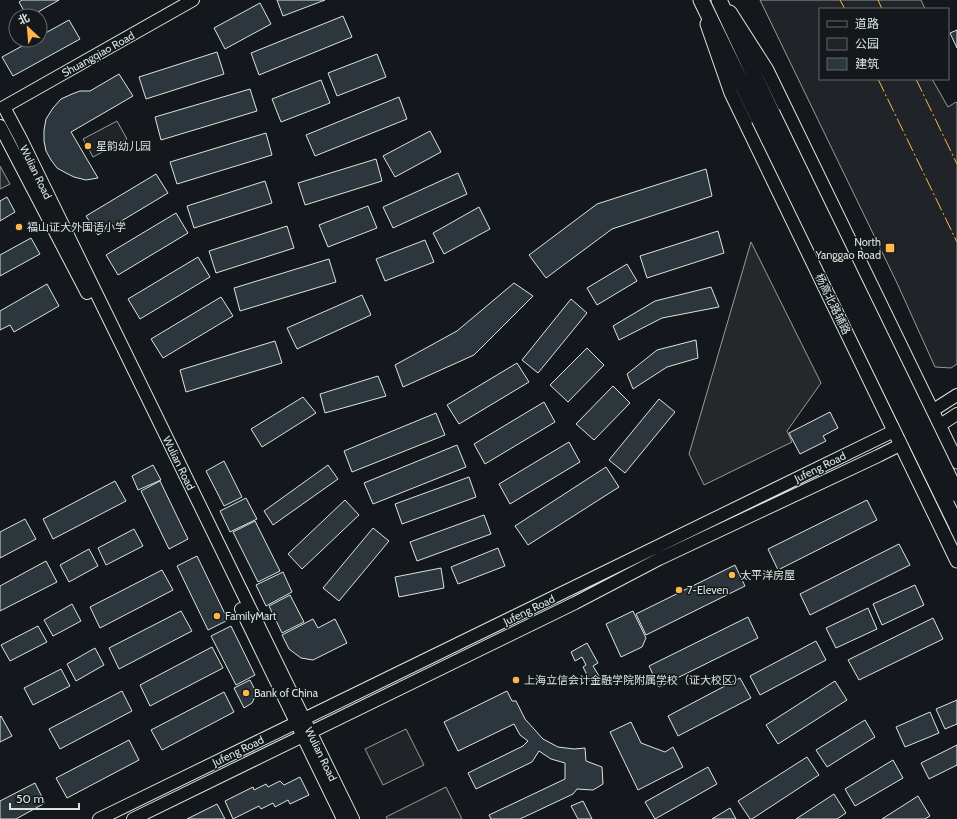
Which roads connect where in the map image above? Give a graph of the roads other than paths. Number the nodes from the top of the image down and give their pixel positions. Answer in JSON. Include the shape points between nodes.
{"nodes":[{"id":1,"x":193,"y":0,"type":"edge"},
{"id":2,"x":700,"y":0,"type":"edge"},
{"id":3,"x":719,"y":0,"type":"edge"},
{"id":4,"x":723,"y":0,"type":"edge"},
{"id":5,"x":4,"y":107,"type":"joint"},
{"id":6,"x":766,"y":116,"type":"junction"},
{"id":7,"x":0,"y":126,"type":"edge"},
{"id":8,"x":957,"y":395,"type":"edge"},
{"id":9,"x":932,"y":411,"type":"junction"},
{"id":10,"x":957,"y":414,"type":"edge"},
{"id":11,"x":940,"y":426,"type":"junction"},
{"id":12,"x":894,"y":431,"type":"junction"},
{"id":13,"x":900,"y":445,"type":"junction"},
{"id":14,"x":957,"y":462,"type":"edge"},
{"id":15,"x":957,"y":494,"type":"edge"},
{"id":16,"x":957,"y":526,"type":"edge"},
{"id":17,"x":957,"y":561,"type":"edge"},
{"id":18,"x":300,"y":721,"type":"junction"},
{"id":19,"x":306,"y":734,"type":"junction"},
{"id":20,"x":99,"y":819,"type":"edge"},
{"id":21,"x":133,"y":819,"type":"edge"},
{"id":22,"x":343,"y":819,"type":"edge"},
{"id":23,"x":353,"y":819,"type":"edge"}],
"edges":[{"from":1,"to":5,"type":"main road","name":"Shuangqiao Road"},
{"from":2,"to":6,"type":"highway"},
{"from":2,"to":12,"type":"main road","name":"杨高北路辅路","via":[[731,93]]},
{"from":3,"to":6,"type":"highway"},
{"from":4,"to":9,"type":"main road","via":[[767,70]]},
{"from":5,"to":18,"type":"main road","name":"Wulian Road"},
{"from":6,"to":15,"type":"highway","bridge":true},
{"from":6,"to":16,"type":"highway","bridge":true},
{"from":7,"to":18,"type":"main road","name":"Wulian Road","via":[[96,311]]},
{"from":8,"to":9,"type":"main road","name":"Jufeng Road"},
{"from":9,"to":11,"type":"main road"},
{"from":9,"to":12,"type":"main road","name":"Jufeng Road"},
{"from":10,"to":11,"type":"main road","name":"Jufeng Road"},
{"from":11,"to":13,"type":"main road","name":"Jufeng Road"},
{"from":11,"to":14,"type":"main road"},
{"from":12,"to":13,"type":"main road","name":"杨高北路辅路"},
{"from":12,"to":18,"type":"main road","name":"Jufeng Road"},
{"from":13,"to":17,"type":"main road","name":"杨高北路辅路"},
{"from":13,"to":19,"type":"main road","name":"Jufeng Road","via":[[659,559],[575,603]]},
{"from":18,"to":19,"type":"main road","name":"Wulian Road"},
{"from":18,"to":20,"type":"main road","name":"Jufeng Road"},
{"from":19,"to":21,"type":"main road","name":"Jufeng Road"},
{"from":19,"to":22,"type":"main road","name":"Wulian Road"},
{"from":19,"to":23,"type":"main road","name":"Wulian Road"}]}
